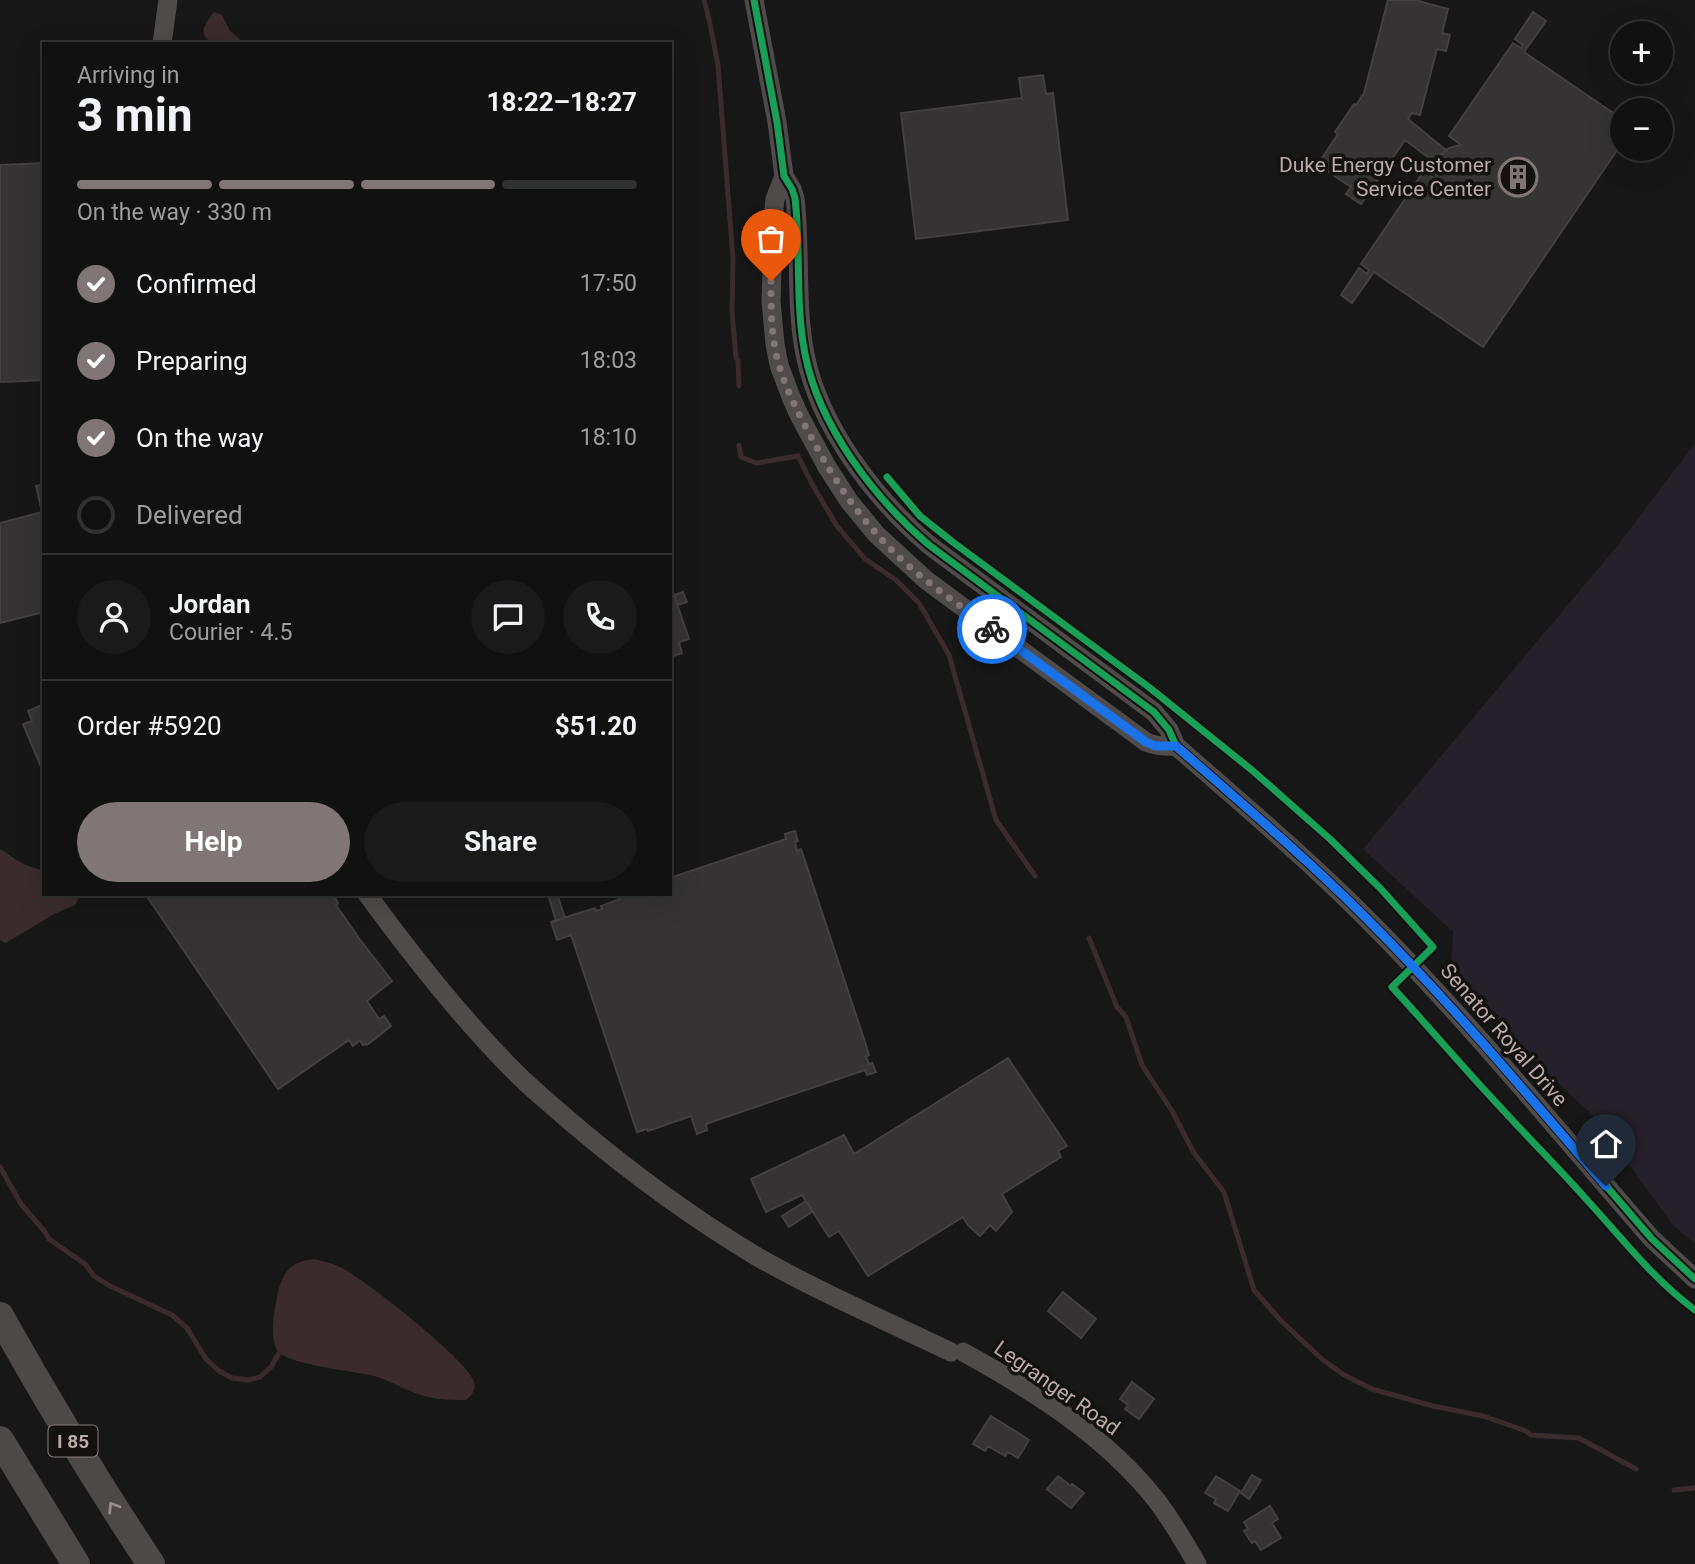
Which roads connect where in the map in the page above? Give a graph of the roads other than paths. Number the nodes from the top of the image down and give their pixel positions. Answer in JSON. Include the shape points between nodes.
{"nodes":[{"id":1,"x":168,"y":0,"type":"edge"},
{"id":2,"x":754,"y":0,"type":"edge"},
{"id":3,"x":162,"y":42,"type":"edge"},
{"id":4,"x":784,"y":176,"type":"junction"},
{"id":5,"x":1176,"y":746,"type":"junction"},
{"id":6,"x":369,"y":896,"type":"edge"},
{"id":7,"x":1695,"y":1279,"type":"edge"},
{"id":8,"x":0,"y":1316,"type":"edge"},
{"id":9,"x":0,"y":1440,"type":"edge"},
{"id":10,"x":76,"y":1564,"type":"edge"},
{"id":11,"x":150,"y":1564,"type":"edge"},
{"id":12,"x":1197,"y":1564,"type":"edge"}],
"edges":[{"from":1,"to":3,"type":"street"},
{"from":2,"to":4,"type":"street"},
{"from":4,"to":5,"type":"street","name":"Senator Royal Drive","via":[[796,208],[805,354],[814,387],[840,439],[878,494],[914,532],[1154,712]]},
{"from":4,"to":5,"type":"street","via":[[774,209],[771,281],[775,344],[791,397],[842,492],[876,534],[926,580],[1146,742]]},
{"from":5,"to":7,"type":"street","name":"Senator Royal Drive","via":[[1365,918],[1456,1014],[1652,1239]]},
{"from":6,"to":12,"type":"street","name":"Legranger Road","via":[[440,988],[517,1074],[636,1175],[779,1268],[957,1352],[1051,1406],[1112,1454],[1158,1503]]},
{"from":11,"to":8,"type":"highway","number":"I 85","one_way":true},
{"from":9,"to":10,"type":"highway"}]}
